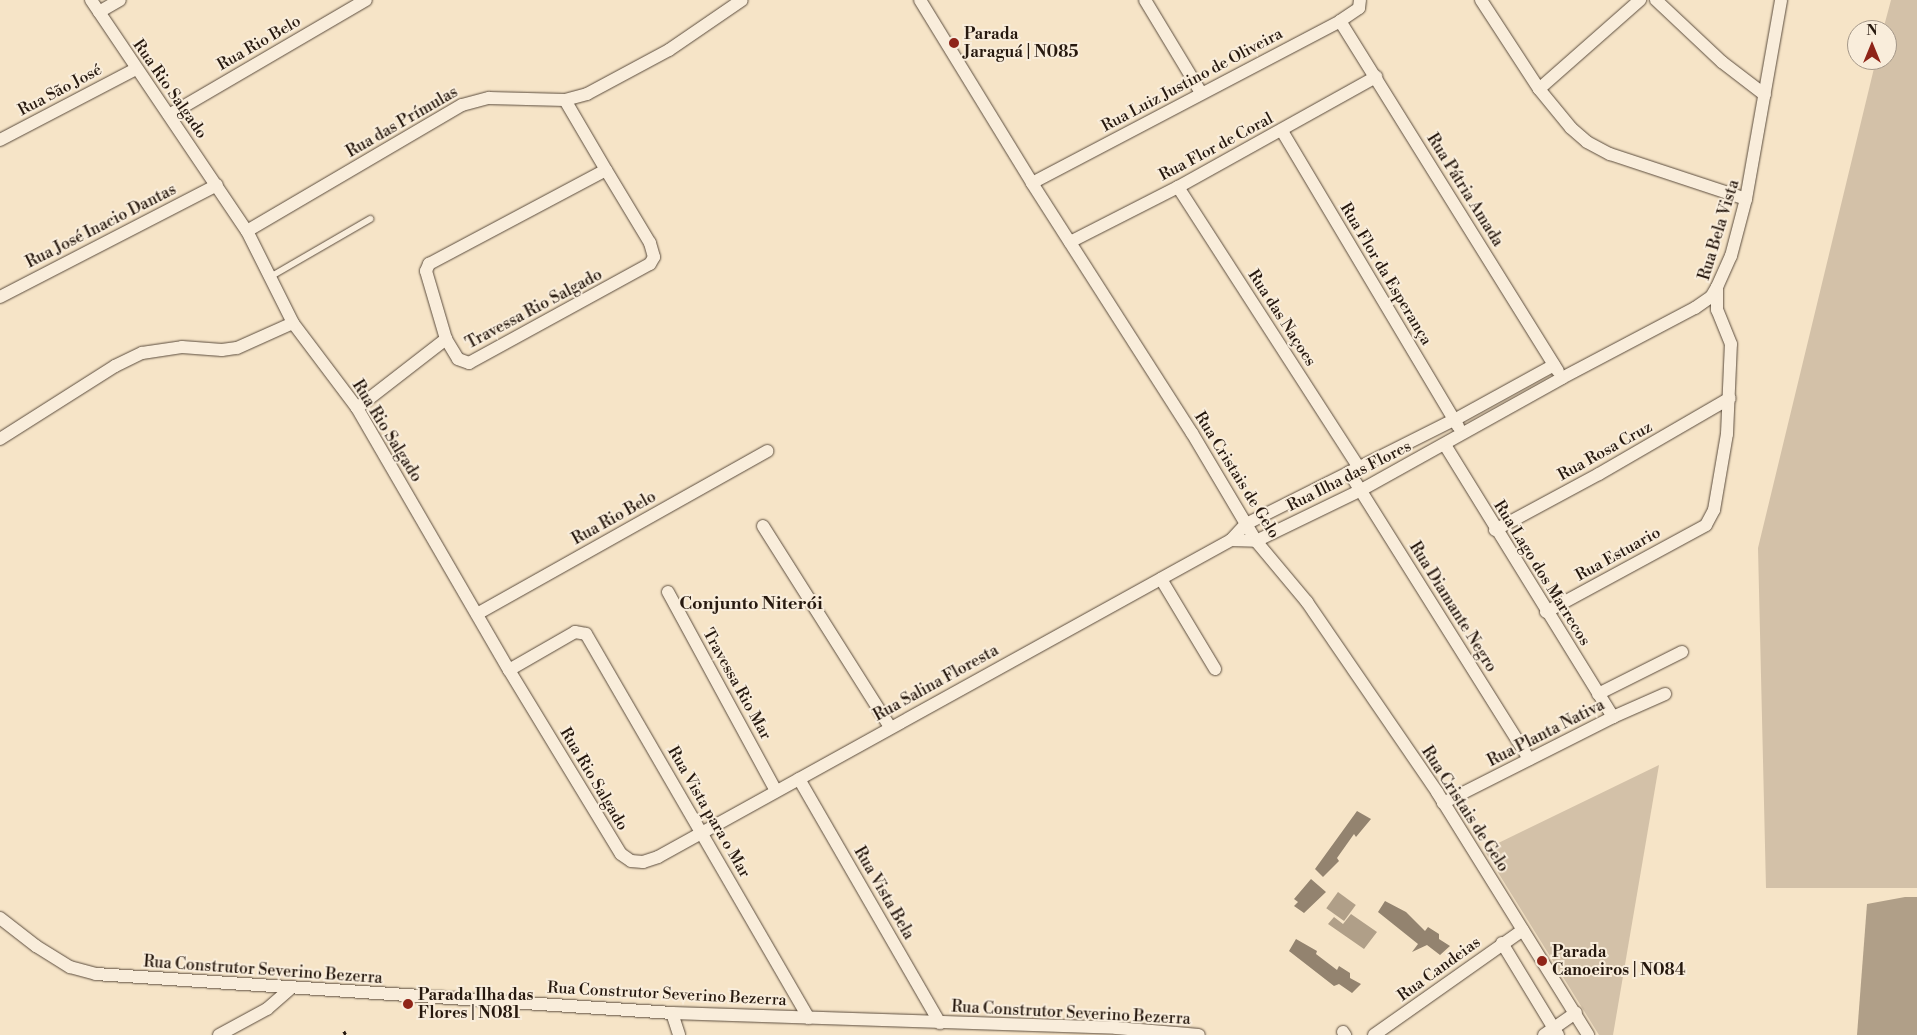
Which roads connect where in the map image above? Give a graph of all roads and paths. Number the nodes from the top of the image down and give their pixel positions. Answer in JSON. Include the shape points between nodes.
{"nodes":[{"id":1,"x":91,"y":0,"type":"edge"},
{"id":2,"x":120,"y":0,"type":"edge"},
{"id":3,"x":366,"y":0,"type":"edge"},
{"id":4,"x":742,"y":0,"type":"edge"},
{"id":5,"x":920,"y":0,"type":"edge"},
{"id":6,"x":1145,"y":0,"type":"edge"},
{"id":7,"x":1360,"y":0,"type":"edge"},
{"id":8,"x":1481,"y":0,"type":"edge"},
{"id":9,"x":1640,"y":0,"type":"edge"},
{"id":10,"x":1656,"y":0,"type":"edge"},
{"id":11,"x":1780,"y":0,"type":"edge"},
{"id":12,"x":99,"y":12,"type":"junction"},
{"id":13,"x":1340,"y":21,"type":"junction"},
{"id":14,"x":136,"y":69,"type":"junction"},
{"id":15,"x":1376,"y":77,"type":"junction"},
{"id":16,"x":1539,"y":89,"type":"junction"},
{"id":17,"x":1201,"y":93,"type":"junction"},
{"id":18,"x":1765,"y":95,"type":"junction"},
{"id":19,"x":565,"y":100,"type":"junction"},
{"id":20,"x":169,"y":115,"type":"junction"},
{"id":21,"x":1282,"y":131,"type":"junction"},
{"id":22,"x":0,"y":140,"type":"edge"},
{"id":23,"x":606,"y":170,"type":"junction"},
{"id":24,"x":1032,"y":183,"type":"junction"},
{"id":25,"x":217,"y":184,"type":"junction"},
{"id":26,"x":1178,"y":187,"type":"junction"},
{"id":27,"x":1746,"y":199,"type":"junction"},
{"id":28,"x":370,"y":219,"type":"dead end"},
{"id":29,"x":247,"y":231,"type":"junction"},
{"id":30,"x":1070,"y":242,"type":"junction"},
{"id":31,"x":270,"y":277,"type":"junction"},
{"id":32,"x":1717,"y":287,"type":"junction"},
{"id":33,"x":0,"y":297,"type":"edge"},
{"id":34,"x":293,"y":323,"type":"junction"},
{"id":35,"x":446,"y":339,"type":"junction"},
{"id":36,"x":1554,"y":365,"type":"junction"},
{"id":37,"x":1562,"y":378,"type":"junction"},
{"id":38,"x":1730,"y":398,"type":"junction"},
{"id":39,"x":357,"y":408,"type":"junction"},
{"id":40,"x":1454,"y":420,"type":"junction"},
{"id":41,"x":1463,"y":435,"type":"junction"},
{"id":42,"x":0,"y":438,"type":"edge"},
{"id":43,"x":1445,"y":445,"type":"junction"},
{"id":44,"x":767,"y":451,"type":"dead end"},
{"id":45,"x":1354,"y":469,"type":"junction"},
{"id":46,"x":1361,"y":490,"type":"junction"},
{"id":47,"x":1246,"y":524,"type":"junction"},
{"id":48,"x":1706,"y":525,"type":"joint"},
{"id":49,"x":763,"y":526,"type":"dead end"},
{"id":50,"x":1495,"y":530,"type":"junction"},
{"id":51,"x":1231,"y":540,"type":"junction"},
{"id":52,"x":1256,"y":541,"type":"junction"},
{"id":53,"x":1161,"y":579,"type":"junction"},
{"id":54,"x":668,"y":592,"type":"dead end"},
{"id":55,"x":1546,"y":612,"type":"junction"},
{"id":56,"x":477,"y":614,"type":"junction"},
{"id":57,"x":1682,"y":652,"type":"dead end"},
{"id":58,"x":1214,"y":669,"type":"dead end"},
{"id":59,"x":509,"y":670,"type":"junction"},
{"id":60,"x":1598,"y":694,"type":"junction"},
{"id":61,"x":1665,"y":694,"type":"dead end"},
{"id":62,"x":1613,"y":717,"type":"junction"},
{"id":63,"x":890,"y":727,"type":"junction"},
{"id":64,"x":1529,"y":759,"type":"junction"},
{"id":65,"x":799,"y":779,"type":"junction"},
{"id":66,"x":776,"y":791,"type":"junction"},
{"id":67,"x":1443,"y":804,"type":"junction"},
{"id":68,"x":703,"y":832,"type":"junction"},
{"id":69,"x":658,"y":857,"type":"joint"},
{"id":70,"x":0,"y":918,"type":"edge"},
{"id":71,"x":1522,"y":930,"type":"junction"},
{"id":72,"x":1502,"y":943,"type":"junction"},
{"id":73,"x":290,"y":989,"type":"junction"},
{"id":74,"x":672,"y":1013,"type":"junction"},
{"id":75,"x":1576,"y":1013,"type":"junction"},
{"id":76,"x":808,"y":1018,"type":"junction"},
{"id":77,"x":940,"y":1023,"type":"junction"},
{"id":78,"x":344,"y":1031,"type":"dead end"},
{"id":79,"x":1552,"y":1033,"type":"edge"},
{"id":80,"x":219,"y":1035,"type":"edge"},
{"id":81,"x":346,"y":1035,"type":"edge"},
{"id":82,"x":679,"y":1035,"type":"edge"},
{"id":83,"x":1199,"y":1035,"type":"edge"},
{"id":84,"x":1374,"y":1035,"type":"edge"},
{"id":85,"x":1588,"y":1035,"type":"edge"}],
"edges":[{"from":1,"to":12,"type":"street","name":"Rua Rio Salgado"},
{"from":2,"to":12,"type":"street"},
{"from":3,"to":20,"type":"street","name":"Rua Rio Belo"},
{"from":4,"to":19,"type":"street","name":"Rua das Prímulas","via":[[669,50],[586,94]]},
{"from":5,"to":24,"type":"street","name":"Rua Cristais de Gelo"},
{"from":6,"to":17,"type":"street"},
{"from":7,"to":13,"type":"street","name":"Rua Luiz Justino de Oliveira","via":[[1359,8]]},
{"from":8,"to":16,"type":"street"},
{"from":9,"to":16,"type":"street"},
{"from":10,"to":18,"type":"street","via":[[1715,55]]},
{"from":11,"to":18,"type":"street","name":"Rua Bela Vista"},
{"from":12,"to":14,"type":"street","name":"Rua Rio Salgado"},
{"from":13,"to":15,"type":"street","name":"Rua Pátria Amada"},
{"from":13,"to":17,"type":"street","name":"Rua Luiz Justino de Oliveira"},
{"from":14,"to":20,"type":"street","name":"Rua Rio Salgado"},
{"from":14,"to":22,"type":"street","name":"Rua São José"},
{"from":15,"to":21,"type":"street","name":"Rua Flor de Coral"},
{"from":15,"to":36,"type":"street","name":"Rua Pátria Amada"},
{"from":16,"to":27,"type":"street","via":[[1571,128],[1610,154]]},
{"from":17,"to":24,"type":"street","name":"Rua Luiz Justino de Oliveira"},
{"from":18,"to":27,"type":"street","name":"Rua Bela Vista"},
{"from":19,"to":23,"type":"street","name":"Travessa Rio Salgado"},
{"from":19,"to":29,"type":"street","name":"Rua das Prímulas","via":[[490,98],[462,105]]},
{"from":20,"to":25,"type":"street","name":"Rua Rio Salgado"},
{"from":21,"to":26,"type":"street","name":"Rua Flor de Coral"},
{"from":21,"to":40,"type":"street","name":"Rua Flor da Esperança"},
{"from":23,"to":35,"type":"street","via":[[429,264],[426,271]]},
{"from":23,"to":35,"type":"street","name":"Travessa Rio Salgado","via":[[650,243],[654,257],[650,264],[469,363],[458,359]]},
{"from":24,"to":30,"type":"street","name":"Rua Cristais de Gelo"},
{"from":25,"to":29,"type":"street","name":"Rua Rio Salgado"},
{"from":25,"to":33,"type":"street","name":"Rua José Inacio Dantas"},
{"from":26,"to":30,"type":"street","name":"Rua Flor de Coral"},
{"from":26,"to":45,"type":"street","name":"Rua das Naçoes"},
{"from":27,"to":32,"type":"street","name":"Rua Bela Vista","via":[[1732,256]]},
{"from":28,"to":31,"type":"lane"},
{"from":29,"to":31,"type":"street","name":"Rua Rio Salgado"},
{"from":30,"to":47,"type":"street","name":"Rua Cristais de Gelo"},
{"from":31,"to":34,"type":"street","name":"Rua Rio Salgado"},
{"from":32,"to":37,"type":"street","name":"Rua Ilha das Flores","via":[[1711,297],[1695,308]]},
{"from":32,"to":38,"type":"street","name":"Rua Bela Vista","via":[[1717,310],[1732,344]]},
{"from":34,"to":39,"type":"street","name":"Rua Rio Salgado"},
{"from":34,"to":42,"type":"street","via":[[237,348],[182,347],[142,353],[115,366]]},
{"from":35,"to":39,"type":"street","name":"Travessa Rio Salgado"},
{"from":36,"to":37,"type":"street","name":"Rua Pátria Amada"},
{"from":36,"to":40,"type":"street","name":"Rua Ilha das Flores"},
{"from":37,"to":41,"type":"street","name":"Rua Ilha das Flores"},
{"from":38,"to":48,"type":"street","name":"Rua Bela Vista","via":[[1718,499]]},
{"from":38,"to":50,"type":"street","name":"Rua Rosa Cruz"},
{"from":39,"to":56,"type":"street","name":"Rua Rio Salgado"},
{"from":40,"to":41,"type":"street","name":"Rua Flor da Esperança"},
{"from":40,"to":45,"type":"street","name":"Rua Ilha das Flores"},
{"from":41,"to":43,"type":"street","name":"Rua Ilha das Flores"},
{"from":43,"to":46,"type":"street","name":"Rua Ilha das Flores"},
{"from":43,"to":50,"type":"street","name":"Rua Lago dos Marrecos"},
{"from":44,"to":56,"type":"street","name":"Rua Rio Belo"},
{"from":45,"to":46,"type":"street","name":"Rua Diamante Negro"},
{"from":45,"to":47,"type":"street","name":"Rua Ilha das Flores"},
{"from":46,"to":52,"type":"street","name":"Rua Ilha das Flores"},
{"from":46,"to":64,"type":"street","name":"Rua Diamante Negro"},
{"from":47,"to":51,"type":"street","name":"Rua Ilha das Flores"},
{"from":47,"to":52,"type":"street","name":"Rua Cristais de Gelo"},
{"from":48,"to":55,"type":"street","name":"Rua Estuario"},
{"from":49,"to":63,"type":"street"},
{"from":50,"to":55,"type":"street","name":"Rua Lago dos Marrecos"},
{"from":51,"to":52,"type":"street","name":"Rua Ilha das Flores"},
{"from":51,"to":53,"type":"street","name":"Rua Salina Floresta"},
{"from":52,"to":67,"type":"street","name":"Rua Cristais de Gelo","via":[[1324,626]]},
{"from":53,"to":58,"type":"street"},
{"from":53,"to":63,"type":"street","name":"Rua Salina Floresta"},
{"from":54,"to":66,"type":"street","name":"Travessa Rio Mar"},
{"from":55,"to":60,"type":"street","name":"Rua Lago dos Marrecos"},
{"from":56,"to":59,"type":"street","name":"Rua Rio Salgado"},
{"from":57,"to":60,"type":"street","name":"Rua Planta Nativa"},
{"from":59,"to":68,"type":"street","name":"Rua Vista para o Mar","via":[[575,632],[586,634]]},
{"from":59,"to":69,"type":"street","name":"Rua Rio Salgado","via":[[620,854],[631,861],[643,862]]},
{"from":60,"to":62,"type":"street","name":"Rua Lago dos Marrecos"},
{"from":61,"to":62,"type":"street","name":"Rua Planta Nativa"},
{"from":62,"to":64,"type":"street","name":"Rua Planta Nativa"},
{"from":63,"to":65,"type":"street","name":"Rua Salina Floresta"},
{"from":64,"to":67,"type":"street","name":"Rua Planta Nativa"},
{"from":65,"to":66,"type":"street","name":"Rua Salina Floresta"},
{"from":65,"to":77,"type":"street","name":"Rua Vista Bela"},
{"from":66,"to":68,"type":"street","name":"Rua Salina Floresta"},
{"from":67,"to":71,"type":"street","name":"Rua Cristais de Gelo"},
{"from":68,"to":69,"type":"street","name":"Rua Salina Floresta"},
{"from":68,"to":76,"type":"street","name":"Rua Vista para o Mar"},
{"from":70,"to":73,"type":"street","name":"Rua Construtor Severino Bezerra","via":[[70,967],[96,974]]},
{"from":71,"to":72,"type":"street","name":"Rua Candeias"},
{"from":71,"to":75,"type":"street","name":"Rua Cristais de Gelo"},
{"from":72,"to":79,"type":"street"},
{"from":72,"to":84,"type":"street","name":"Rua Candeias"},
{"from":73,"to":74,"type":"street","name":"Rua Construtor Severino Bezerra"},
{"from":73,"to":80,"type":"street","via":[[267,1009]]},
{"from":74,"to":76,"type":"street","name":"Rua Construtor Severino Bezerra"},
{"from":74,"to":82,"type":"street"},
{"from":75,"to":79,"type":"street"},
{"from":75,"to":85,"type":"street","name":"Rua Cristais de Gelo"},
{"from":76,"to":77,"type":"street","name":"Rua Construtor Severino Bezerra"},
{"from":77,"to":83,"type":"street","name":"Rua Construtor Severino Bezerra","via":[[1116,1028]]},
{"from":78,"to":81,"type":"path"}]}
